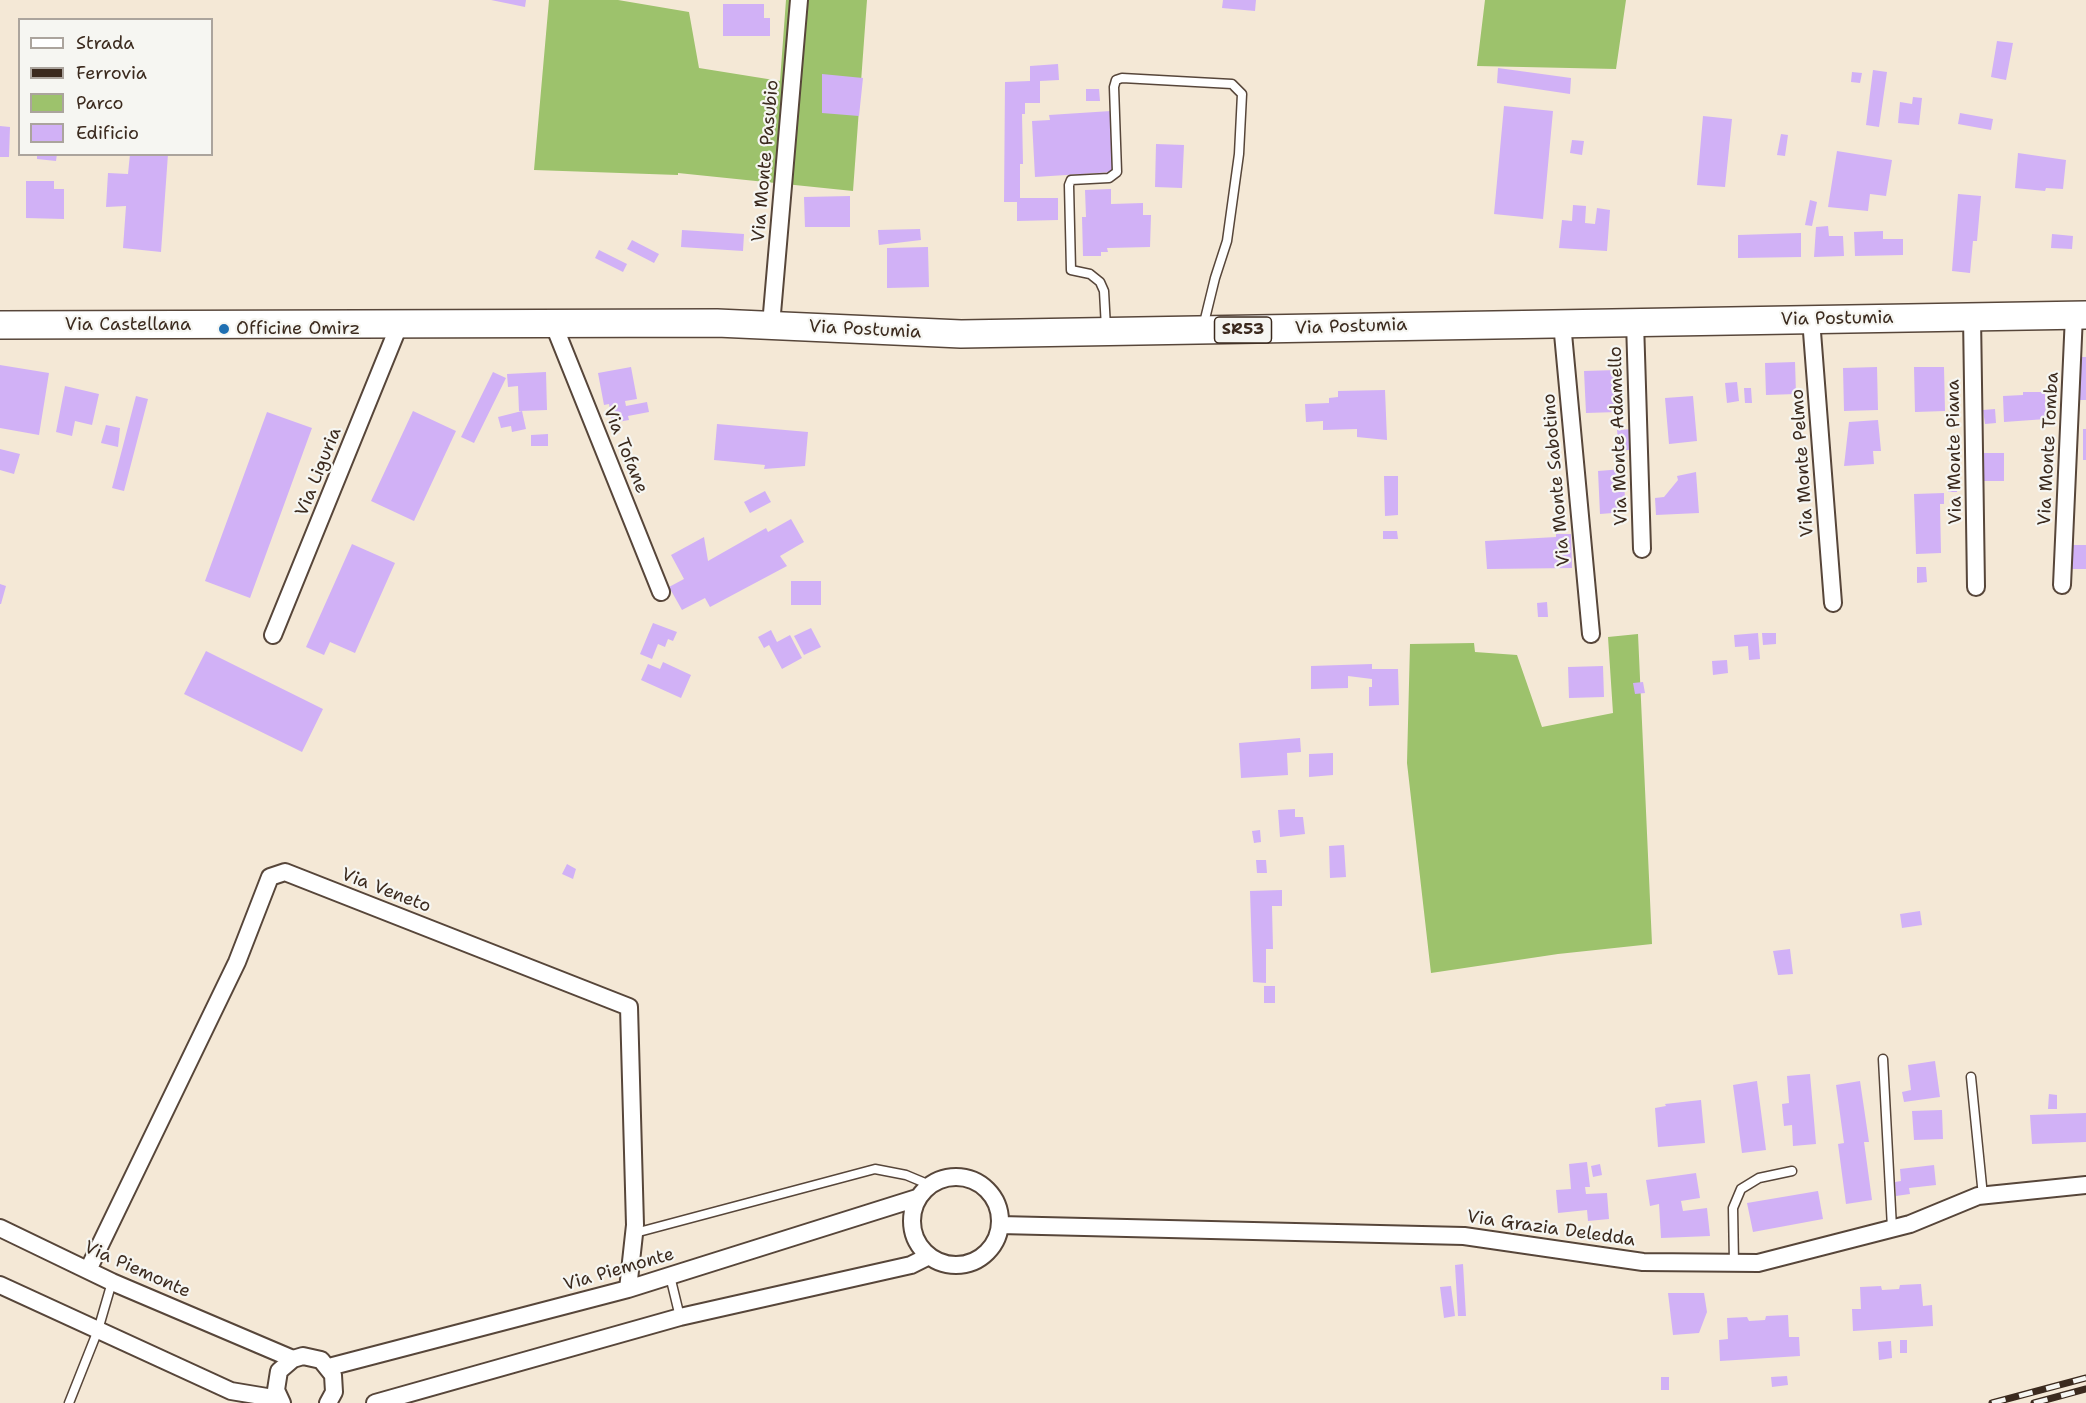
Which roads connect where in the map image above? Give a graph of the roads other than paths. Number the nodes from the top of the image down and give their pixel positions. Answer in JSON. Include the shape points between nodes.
{"nodes":[{"id":1,"x":799,"y":0,"type":"edge"},
{"id":2,"x":2080,"y":315,"type":"edge"},
{"id":3,"x":1972,"y":316,"type":"junction"},
{"id":4,"x":1811,"y":319,"type":"junction"},
{"id":5,"x":1635,"y":322,"type":"junction"},
{"id":6,"x":400,"y":323,"type":"junction"},
{"id":7,"x":553,"y":323,"type":"junction"},
{"id":8,"x":1562,"y":323,"type":"junction"},
{"id":9,"x":771,"y":325,"type":"junction"},
{"id":10,"x":0,"y":326,"type":"edge"},
{"id":11,"x":1203,"y":331,"type":"junction"},
{"id":12,"x":1106,"y":332,"type":"junction"},
{"id":13,"x":1642,"y":549,"type":"dead end"},
{"id":14,"x":2062,"y":585,"type":"dead end"},
{"id":15,"x":1976,"y":587,"type":"dead end"},
{"id":16,"x":662,"y":592,"type":"dead end"},
{"id":17,"x":1833,"y":603,"type":"dead end"},
{"id":18,"x":1591,"y":634,"type":"dead end"},
{"id":19,"x":273,"y":635,"type":"dead end"},
{"id":20,"x":1882,"y":1059,"type":"dead end"},
{"id":21,"x":1971,"y":1077,"type":"dead end"},
{"id":22,"x":1792,"y":1171,"type":"dead end"},
{"id":23,"x":930,"y":1185,"type":"junction"},
{"id":24,"x":2086,"y":1185,"type":"edge"},
{"id":25,"x":1983,"y":1196,"type":"junction"},
{"id":26,"x":917,"y":1198,"type":"junction"},
{"id":27,"x":1000,"y":1225,"type":"junction"},
{"id":28,"x":0,"y":1228,"type":"edge"},
{"id":29,"x":1892,"y":1228,"type":"junction"},
{"id":30,"x":634,"y":1233,"type":"junction"},
{"id":31,"x":929,"y":1257,"type":"junction"},
{"id":32,"x":1734,"y":1263,"type":"junction"},
{"id":33,"x":88,"y":1270,"type":"junction"},
{"id":34,"x":670,"y":1276,"type":"junction"},
{"id":35,"x":112,"y":1282,"type":"junction"},
{"id":36,"x":0,"y":1285,"type":"edge"},
{"id":37,"x":628,"y":1288,"type":"junction"},
{"id":38,"x":680,"y":1317,"type":"junction"},
{"id":39,"x":98,"y":1330,"type":"junction"},
{"id":40,"x":293,"y":1359,"type":"junction"},
{"id":41,"x":329,"y":1367,"type":"junction"},
{"id":42,"x":281,"y":1401,"type":"edge"},
{"id":43,"x":69,"y":1403,"type":"edge"},
{"id":44,"x":328,"y":1403,"type":"edge"},
{"id":45,"x":375,"y":1403,"type":"edge"}],
"edges":[{"from":1,"to":9,"type":"street","name":"Via Monte Pasubio"},
{"from":2,"to":3,"type":"main road","name":"Via Postumia","number":"SR53"},
{"from":2,"to":14,"type":"street","name":"Via Monte Tomba"},
{"from":3,"to":4,"type":"main road","name":"Via Postumia","number":"SR53"},
{"from":3,"to":15,"type":"street","name":"Via Monte Piana"},
{"from":4,"to":5,"type":"main road","name":"Via Postumia","number":"SR53"},
{"from":4,"to":17,"type":"street","name":"Via Monte Pelmo"},
{"from":5,"to":8,"type":"main road","name":"Via Postumia","number":"SR53"},
{"from":5,"to":13,"type":"street","name":"Via Monte Adamello"},
{"from":6,"to":7,"type":"main road","name":"Via Postumia","number":"SR53"},
{"from":6,"to":10,"type":"main road","name":"Via Castellana","number":"SR53"},
{"from":6,"to":19,"type":"street","name":"Via Liguria"},
{"from":7,"to":9,"type":"main road","name":"Via Postumia","number":"SR53"},
{"from":7,"to":16,"type":"street","name":"Via Tofane"},
{"from":8,"to":11,"type":"main road","name":"Via Postumia","number":"SR53"},
{"from":8,"to":18,"type":"street","name":"Via Monte Sabotino"},
{"from":9,"to":12,"type":"main road","name":"Via Postumia","number":"SR53","via":[[961,334]]},
{"from":11,"to":12,"type":"main road","name":"Via Postumia","number":"SR53"},
{"from":11,"to":12,"type":"lane","via":[[1227,242],[1239,154],[1242,94],[1232,84],[1122,78],[1116,80],[1114,87],[1117,172],[1109,178],[1071,180],[1068,192],[1071,270],[1090,274],[1100,282]]},
{"from":20,"to":29,"type":"lane"},
{"from":21,"to":25,"type":"lane"},
{"from":22,"to":32,"type":"lane","via":[[1759,1178],[1741,1189],[1733,1208]]},
{"from":23,"to":26,"type":"street","name":"Via Piemonte"},
{"from":23,"to":27,"type":"street","name":"Via Piemonte","via":[[957,1176],[984,1186],[999,1211]]},
{"from":23,"to":30,"type":"lane","via":[[875,1168]]},
{"from":24,"to":25,"type":"street","name":"Via Grazia Deledda"},
{"from":25,"to":29,"type":"street","name":"Via Grazia Deledda"},
{"from":26,"to":31,"type":"street","via":[[912,1210],[914,1236]]},
{"from":26,"to":34,"type":"street","name":"Via Piemonte"},
{"from":27,"to":31,"type":"street","via":[[990,1250],[973,1261],[954,1265]]},
{"from":27,"to":32,"type":"street","name":"Via Grazia Deledda","via":[[1464,1236],[1643,1262]]},
{"from":28,"to":33,"type":"street","name":"Via Piemonte"},
{"from":29,"to":32,"type":"street","name":"Via Grazia Deledda","via":[[1758,1263]]},
{"from":30,"to":33,"type":"street","name":"Via Veneto","via":[[629,1007],[285,872],[270,877],[237,962]]},
{"from":30,"to":37,"type":"street","name":"Via Veneto"},
{"from":31,"to":38,"type":"street","via":[[911,1265]]},
{"from":33,"to":35,"type":"street","name":"Via Piemonte"},
{"from":34,"to":37,"type":"street","name":"Via Piemonte"},
{"from":34,"to":38,"type":"lane"},
{"from":35,"to":39,"type":"lane"},
{"from":35,"to":40,"type":"street","name":"Via Piemonte"},
{"from":36,"to":39,"type":"street"},
{"from":37,"to":41,"type":"street","name":"Via Piemonte"},
{"from":38,"to":45,"type":"street"},
{"from":39,"to":42,"type":"street","via":[[231,1391]]},
{"from":39,"to":43,"type":"lane"},
{"from":40,"to":41,"type":"street","name":"Via Piemonte","via":[[312,1357]]},
{"from":40,"to":42,"type":"street","via":[[279,1371],[276,1390]]},
{"from":41,"to":44,"type":"street","via":[[335,1384]]}]}
